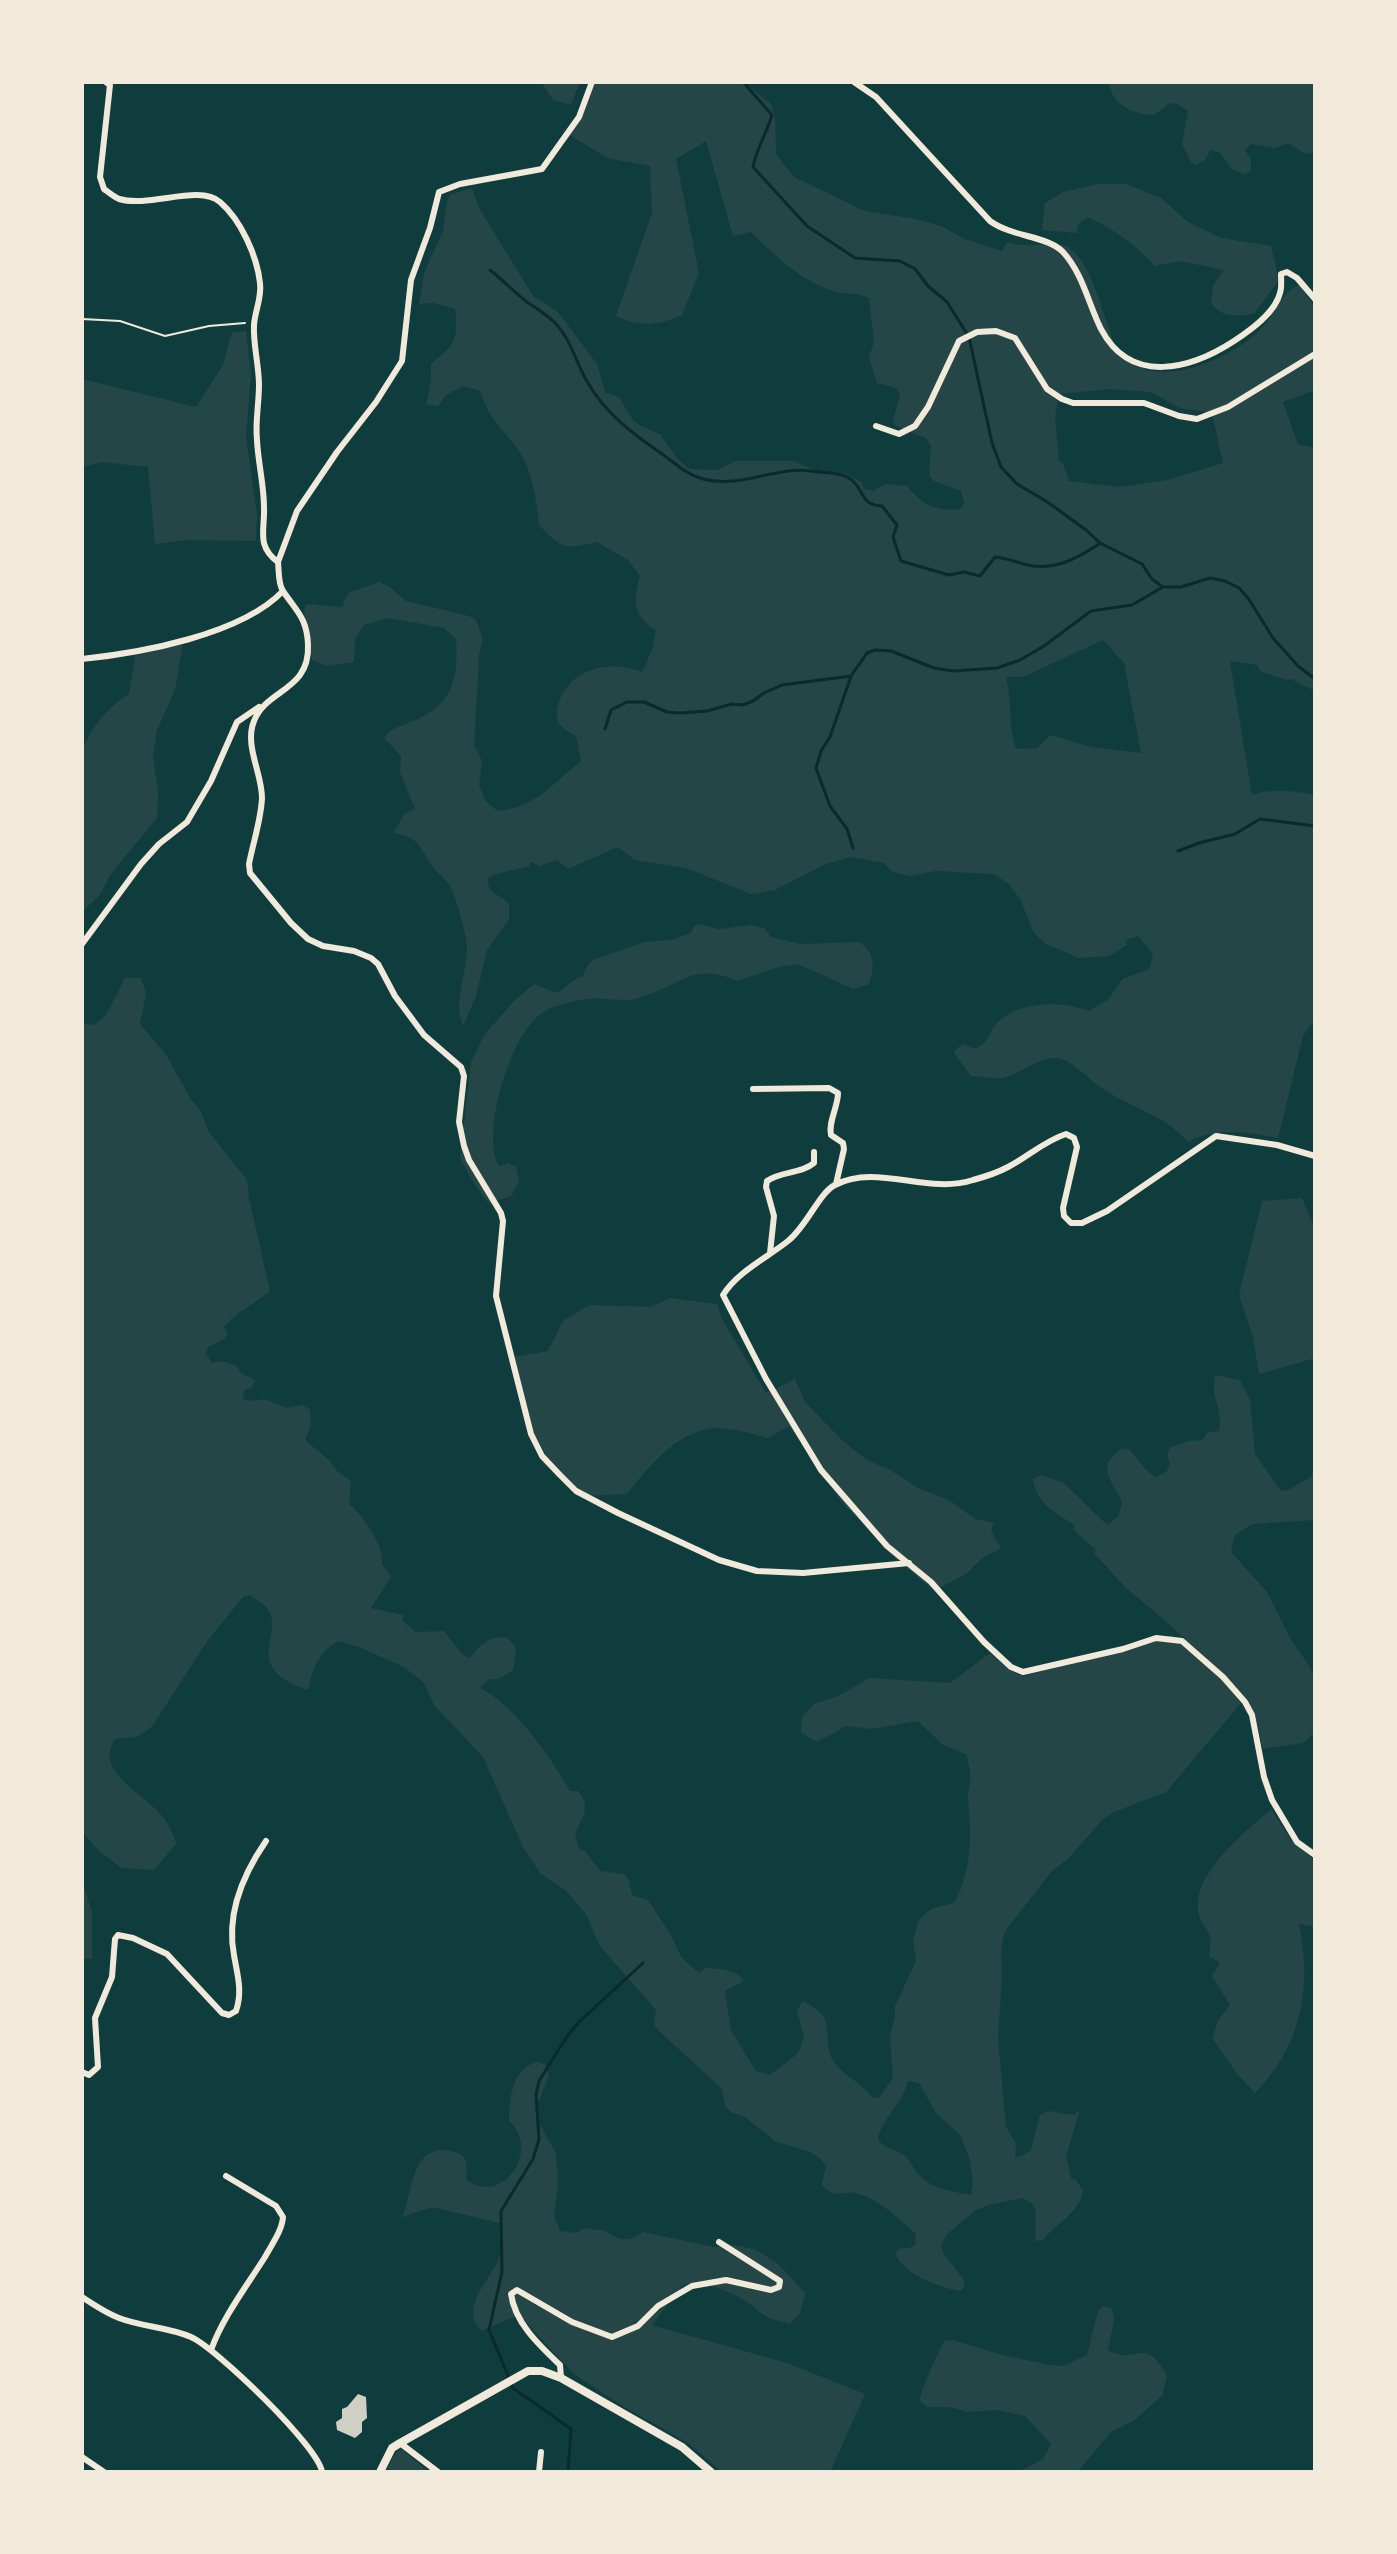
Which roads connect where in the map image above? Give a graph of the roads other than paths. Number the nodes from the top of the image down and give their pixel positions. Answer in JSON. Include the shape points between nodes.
{"nodes":[{"id":1,"x":106,"y":82,"type":"edge"},
{"id":2,"x":592,"y":82,"type":"edge"},
{"id":3,"x":854,"y":82,"type":"edge"},
{"id":4,"x":1315,"y":299,"type":"edge"},
{"id":5,"x":1315,"y":354,"type":"edge"},
{"id":6,"x":876,"y":426,"type":"dead end"},
{"id":7,"x":278,"y":562,"type":"junction"},
{"id":8,"x":283,"y":591,"type":"junction"},
{"id":9,"x":82,"y":659,"type":"edge"},
{"id":10,"x":261,"y":706,"type":"junction"},
{"id":11,"x":82,"y":944,"type":"edge"},
{"id":12,"x":753,"y":1089,"type":"dead end"},
{"id":13,"x":814,"y":1152,"type":"dead end"},
{"id":14,"x":1315,"y":1156,"type":"edge"},
{"id":15,"x":836,"y":1184,"type":"junction"},
{"id":16,"x":770,"y":1253,"type":"junction"},
{"id":17,"x":909,"y":1563,"type":"junction"},
{"id":18,"x":266,"y":1841,"type":"dead end"},
{"id":19,"x":1315,"y":1855,"type":"edge"},
{"id":20,"x":82,"y":2072,"type":"edge"},
{"id":21,"x":226,"y":2176,"type":"dead end"},
{"id":22,"x":719,"y":2242,"type":"dead end"},
{"id":23,"x":82,"y":2297,"type":"edge"},
{"id":24,"x":211,"y":2350,"type":"junction"},
{"id":25,"x":561,"y":2378,"type":"junction"},
{"id":26,"x":400,"y":2443,"type":"junction"},
{"id":27,"x":541,"y":2452,"type":"dead end"},
{"id":28,"x":82,"y":2457,"type":"edge"},
{"id":29,"x":104,"y":2472,"type":"edge"},
{"id":30,"x":322,"y":2472,"type":"edge"},
{"id":31,"x":380,"y":2472,"type":"edge"},
{"id":32,"x":438,"y":2472,"type":"edge"},
{"id":33,"x":539,"y":2472,"type":"edge"},
{"id":34,"x":711,"y":2472,"type":"edge"}],
"edges":[{"from":1,"to":7,"type":"street","via":[[110,85],[100,177],[104,189],[119,199],[167,200],[196,193],[220,201],[238,223],[256,267],[263,537],[265,551]]},
{"from":2,"to":7,"type":"street","via":[[579,117],[542,169],[439,192],[411,280],[402,361],[297,511]]},
{"from":3,"to":4,"type":"street","via":[[876,97],[990,221],[1061,250],[1080,276],[1110,342],[1137,362],[1166,368],[1208,357],[1232,343],[1262,319],[1280,294],[1281,274],[1297,278]]},
{"from":5,"to":6,"type":"street","via":[[1228,407],[1197,419],[1144,403],[1062,399],[1047,389],[1015,338],[977,332],[959,341],[915,426],[899,434]]},
{"from":7,"to":8,"type":"street"},
{"from":8,"to":9,"type":"street","via":[[238,621],[163,647]]},
{"from":8,"to":10,"type":"street","via":[[303,617],[306,662],[296,681]]},
{"from":10,"to":11,"type":"street","via":[[237,722],[187,822],[141,864]]},
{"from":10,"to":17,"type":"street","via":[[250,736],[262,796],[250,873],[308,939],[354,951],[378,964],[424,1035],[461,1067],[460,1131],[469,1160],[501,1213],[496,1296],[531,1434],[542,1456],[576,1491],[719,1560],[757,1571],[803,1573]]},
{"from":12,"to":15,"type":"street","via":[[829,1088],[838,1093],[829,1128],[844,1149]]},
{"from":13,"to":16,"type":"street","via":[[809,1168],[767,1181],[774,1216]]},
{"from":14,"to":15,"type":"street","via":[[1216,1136],[1082,1223],[1064,1216],[1077,1147],[1066,1134],[971,1181],[924,1185],[871,1176]]},
{"from":15,"to":16,"type":"street","via":[[804,1227]]},
{"from":16,"to":17,"type":"street","via":[[728,1287],[723,1295],[727,1306],[821,1470],[887,1546]]},
{"from":17,"to":19,"type":"street","via":[[993,1650],[1023,1672],[1156,1638],[1182,1641],[1245,1702],[1272,1800],[1297,1842]]},
{"from":18,"to":20,"type":"street","via":[[237,1897],[236,2011],[222,2013],[167,1954],[118,1935],[112,1977],[95,2018],[98,2067],[89,2075]]},
{"from":21,"to":24,"type":"street","via":[[276,2206],[283,2225]]},
{"from":22,"to":25,"type":"street","via":[[780,2281],[779,2287],[771,2290],[726,2280],[692,2286],[658,2306],[638,2326],[612,2337],[572,2322],[517,2290],[511,2294],[513,2309],[560,2365]]},
{"from":23,"to":24,"type":"street","via":[[120,2319],[180,2333]]},
{"from":24,"to":30,"type":"street","via":[[265,2399]]},
{"from":25,"to":26,"type":"street","via":[[528,2371]]},
{"from":25,"to":34,"type":"street","via":[[682,2447]]},
{"from":26,"to":31,"type":"street"},
{"from":26,"to":32,"type":"street"},
{"from":27,"to":33,"type":"street"},
{"from":28,"to":29,"type":"street"}]}
